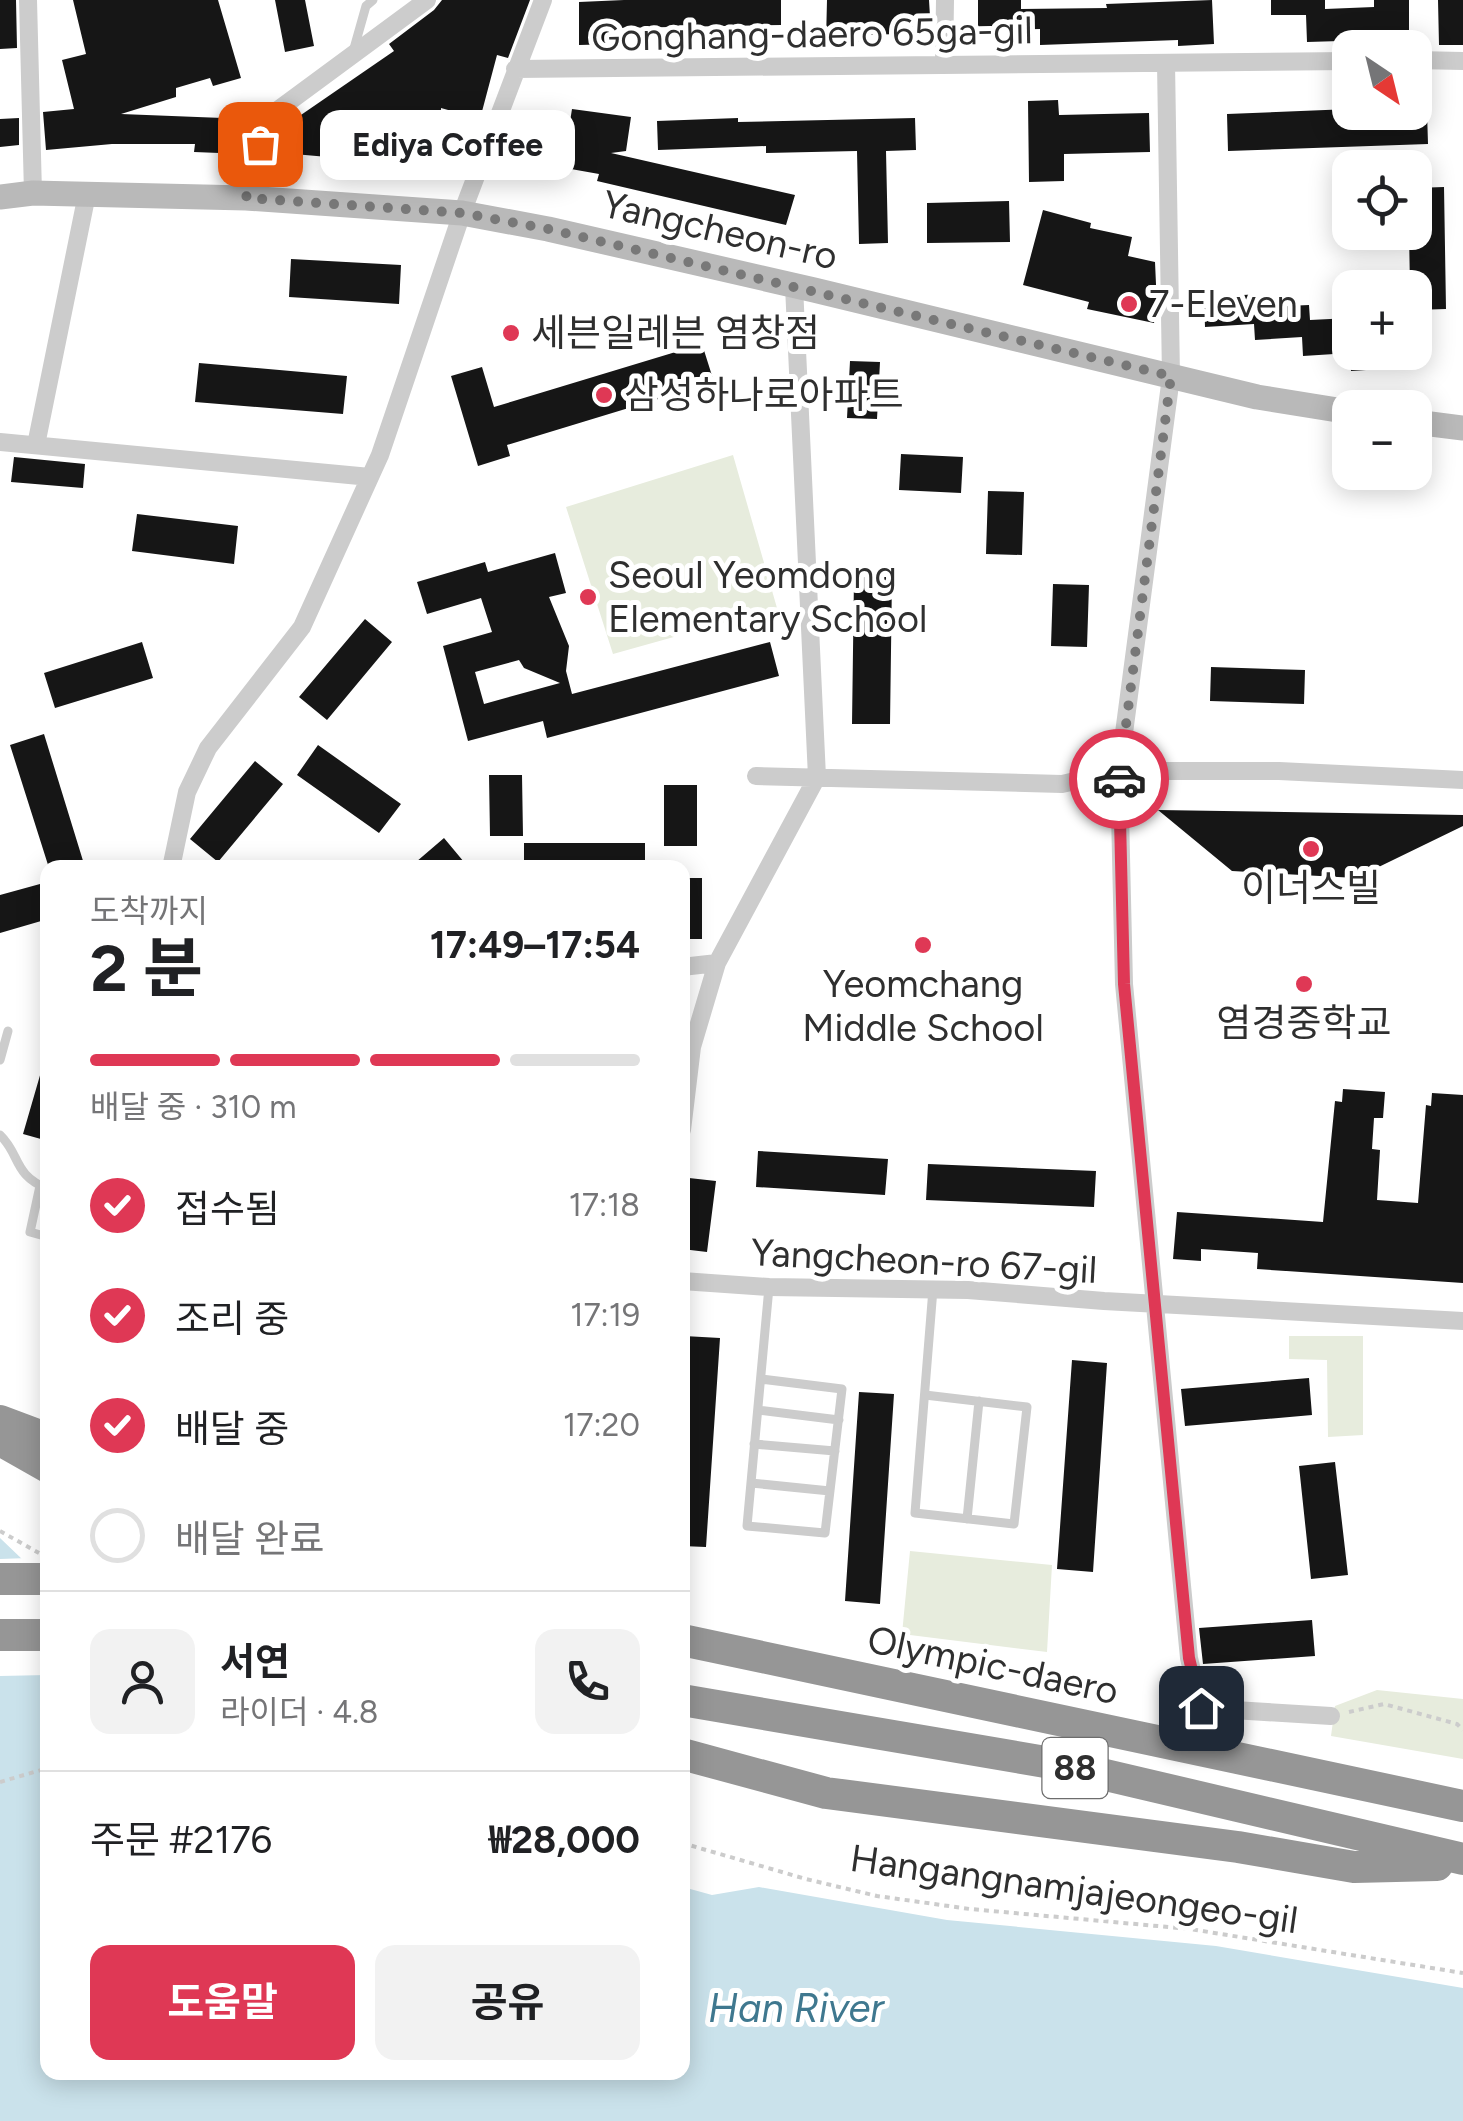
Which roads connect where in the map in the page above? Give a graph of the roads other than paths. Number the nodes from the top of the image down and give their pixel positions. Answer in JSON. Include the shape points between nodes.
{"nodes":[{"id":1,"x":28,"y":0,"type":"edge"},
{"id":2,"x":373,"y":0,"type":"edge"},
{"id":3,"x":427,"y":0,"type":"edge"},
{"id":4,"x":543,"y":0,"type":"edge"},
{"id":5,"x":945,"y":0,"type":"edge"},
{"id":6,"x":353,"y":55,"type":"junction"},
{"id":7,"x":1432,"y":60,"type":"edge"},
{"id":8,"x":1332,"y":61,"type":"edge"},
{"id":9,"x":1463,"y":61,"type":"edge"},
{"id":10,"x":1166,"y":62,"type":"junction"},
{"id":11,"x":944,"y":65,"type":"junction"},
{"id":12,"x":515,"y":69,"type":"junction"},
{"id":13,"x":33,"y":193,"type":"junction"},
{"id":14,"x":87,"y":194,"type":"junction"},
{"id":15,"x":0,"y":197,"type":"edge"},
{"id":16,"x":246,"y":198,"type":"junction"},
{"id":17,"x":462,"y":213,"type":"junction"},
{"id":18,"x":794,"y":286,"type":"junction"},
{"id":19,"x":1171,"y":376,"type":"junction"},
{"id":20,"x":1332,"y":409,"type":"edge"},
{"id":21,"x":1432,"y":424,"type":"edge"},
{"id":22,"x":1463,"y":428,"type":"edge"},
{"id":23,"x":0,"y":442,"type":"edge"},
{"id":24,"x":36,"y":445,"type":"junction"},
{"id":25,"x":370,"y":477,"type":"junction"},
{"id":26,"x":1119,"y":771,"type":"junction"},
{"id":27,"x":756,"y":776,"type":"dead end"},
{"id":28,"x":817,"y":777,"type":"junction"},
{"id":29,"x":1463,"y":780,"type":"edge"},
{"id":30,"x":173,"y":860,"type":"edge"},
{"id":31,"x":716,"y":963,"type":"junction"},
{"id":32,"x":690,"y":966,"type":"edge"},
{"id":33,"x":8,"y":1031,"type":"dead end"},
{"id":34,"x":0,"y":1060,"type":"edge"},
{"id":35,"x":690,"y":1064,"type":"edge"},
{"id":36,"x":0,"y":1135,"type":"edge"},
{"id":37,"x":40,"y":1186,"type":"edge"},
{"id":38,"x":40,"y":1201,"type":"edge"},
{"id":39,"x":40,"y":1235,"type":"edge"},
{"id":40,"x":690,"y":1281,"type":"edge"},
{"id":41,"x":769,"y":1286,"type":"junction"},
{"id":42,"x":932,"y":1289,"type":"junction"},
{"id":43,"x":1156,"y":1304,"type":"junction"},
{"id":44,"x":1463,"y":1320,"type":"edge"},
{"id":45,"x":760,"y":1380,"type":"junction"},
{"id":46,"x":925,"y":1394,"type":"junction"},
{"id":47,"x":979,"y":1401,"type":"junction"},
{"id":48,"x":758,"y":1410,"type":"junction"},
{"id":49,"x":838,"y":1420,"type":"junction"},
{"id":50,"x":0,"y":1421,"type":"edge"},
{"id":51,"x":40,"y":1436,"type":"edge"},
{"id":52,"x":0,"y":1440,"type":"edge"},
{"id":53,"x":754,"y":1444,"type":"junction"},
{"id":54,"x":835,"y":1452,"type":"junction"},
{"id":55,"x":40,"y":1462,"type":"edge"},
{"id":56,"x":751,"y":1483,"type":"junction"},
{"id":57,"x":830,"y":1491,"type":"junction"},
{"id":58,"x":967,"y":1519,"type":"junction"},
{"id":59,"x":0,"y":1579,"type":"edge"},
{"id":60,"x":40,"y":1579,"type":"edge"},
{"id":61,"x":690,"y":1620,"type":"edge"},
{"id":62,"x":0,"y":1635,"type":"edge"},
{"id":63,"x":40,"y":1636,"type":"edge"},
{"id":64,"x":690,"y":1642,"type":"edge"},
{"id":65,"x":751,"y":1654,"type":"junction"},
{"id":66,"x":690,"y":1701,"type":"edge"},
{"id":67,"x":1331,"y":1716,"type":"road end"},
{"id":68,"x":690,"y":1756,"type":"edge"},
{"id":69,"x":1463,"y":1806,"type":"edge"},
{"id":70,"x":1463,"y":1861,"type":"edge"}],
"edges":[{"from":1,"to":13,"type":"street"},
{"from":2,"to":6,"type":"lane"},
{"from":3,"to":6,"type":"street"},
{"from":4,"to":12,"type":"street"},
{"from":5,"to":11,"type":"street"},
{"from":6,"to":16,"type":"street","via":[[267,118]]},
{"from":7,"to":9,"type":"street"},
{"from":8,"to":10,"type":"street","name":"Gonghang-daero 65ga-gil"},
{"from":10,"to":11,"type":"street","name":"Gonghang-daero 65ga-gil"},
{"from":10,"to":19,"type":"street"},
{"from":11,"to":12,"type":"street","name":"Gonghang-daero 65ga-gil"},
{"from":12,"to":17,"type":"street"},
{"from":13,"to":14,"type":"main road","name":"Yangcheon-ro"},
{"from":13,"to":15,"type":"main road","name":"Yangcheon-ro"},
{"from":14,"to":16,"type":"main road","name":"Yangcheon-ro"},
{"from":14,"to":24,"type":"street"},
{"from":16,"to":17,"type":"main road","name":"Yangcheon-ro"},
{"from":17,"to":18,"type":"main road","name":"Yangcheon-ro"},
{"from":17,"to":25,"type":"street"},
{"from":18,"to":19,"type":"main road","name":"Yangcheon-ro"},
{"from":18,"to":28,"type":"street"},
{"from":19,"to":20,"type":"main road","name":"Yangcheon-ro"},
{"from":19,"to":26,"type":"street"},
{"from":21,"to":22,"type":"main road"},
{"from":23,"to":24,"type":"street"},
{"from":24,"to":25,"type":"street"},
{"from":25,"to":30,"type":"street","via":[[302,627],[208,748],[187,792]]},
{"from":26,"to":28,"type":"street","via":[[1062,784]]},
{"from":26,"to":29,"type":"street","via":[[1280,770]]},
{"from":26,"to":43,"type":"street","via":[[1124,984]]},
{"from":27,"to":28,"type":"street"},
{"from":28,"to":31,"type":"street"},
{"from":31,"to":32,"type":"street"},
{"from":31,"to":35,"type":"street"},
{"from":33,"to":34,"type":"lane"},
{"from":36,"to":37,"type":"lane","via":[[23,1175]]},
{"from":38,"to":39,"type":"lane","via":[[30,1232]]},
{"from":40,"to":41,"type":"street","name":"Yangcheon-ro 67-gil"},
{"from":41,"to":42,"type":"street","name":"Yangcheon-ro 67-gil"},
{"from":41,"to":45,"type":"lane"},
{"from":42,"to":43,"type":"street","name":"Yangcheon-ro 67-gil"},
{"from":42,"to":46,"type":"lane"},
{"from":43,"to":44,"type":"street","name":"Yangcheon-ro 67-gil"},
{"from":43,"to":67,"type":"street","via":[[1189,1658],[1201,1708]]},
{"from":45,"to":48,"type":"lane"},
{"from":45,"to":49,"type":"lane","via":[[842,1389]]},
{"from":46,"to":47,"type":"lane"},
{"from":46,"to":58,"type":"lane","via":[[915,1514]]},
{"from":47,"to":58,"type":"lane"},
{"from":47,"to":58,"type":"lane","via":[[1027,1407],[1014,1524]]},
{"from":48,"to":49,"type":"lane"},
{"from":48,"to":53,"type":"lane"},
{"from":49,"to":54,"type":"lane"},
{"from":50,"to":51,"type":"highway"},
{"from":52,"to":55,"type":"highway"},
{"from":53,"to":54,"type":"lane"},
{"from":53,"to":56,"type":"lane"},
{"from":54,"to":57,"type":"lane"},
{"from":56,"to":57,"type":"lane"},
{"from":56,"to":57,"type":"lane","via":[[746,1526],[825,1533]]},
{"from":59,"to":60,"type":"highway"},
{"from":61,"to":65,"type":"highway"},
{"from":62,"to":63,"type":"highway"},
{"from":64,"to":65,"type":"highway","name":"Olympic-daero","number":"88"},
{"from":65,"to":69,"type":"highway","name":"Olympic-daero","number":"88"},
{"from":66,"to":70,"type":"highway","number":"88","via":[[1063,1765]]},
{"from":68,"to":70,"type":"highway","via":[[826,1793],[1354,1867]]}]}
